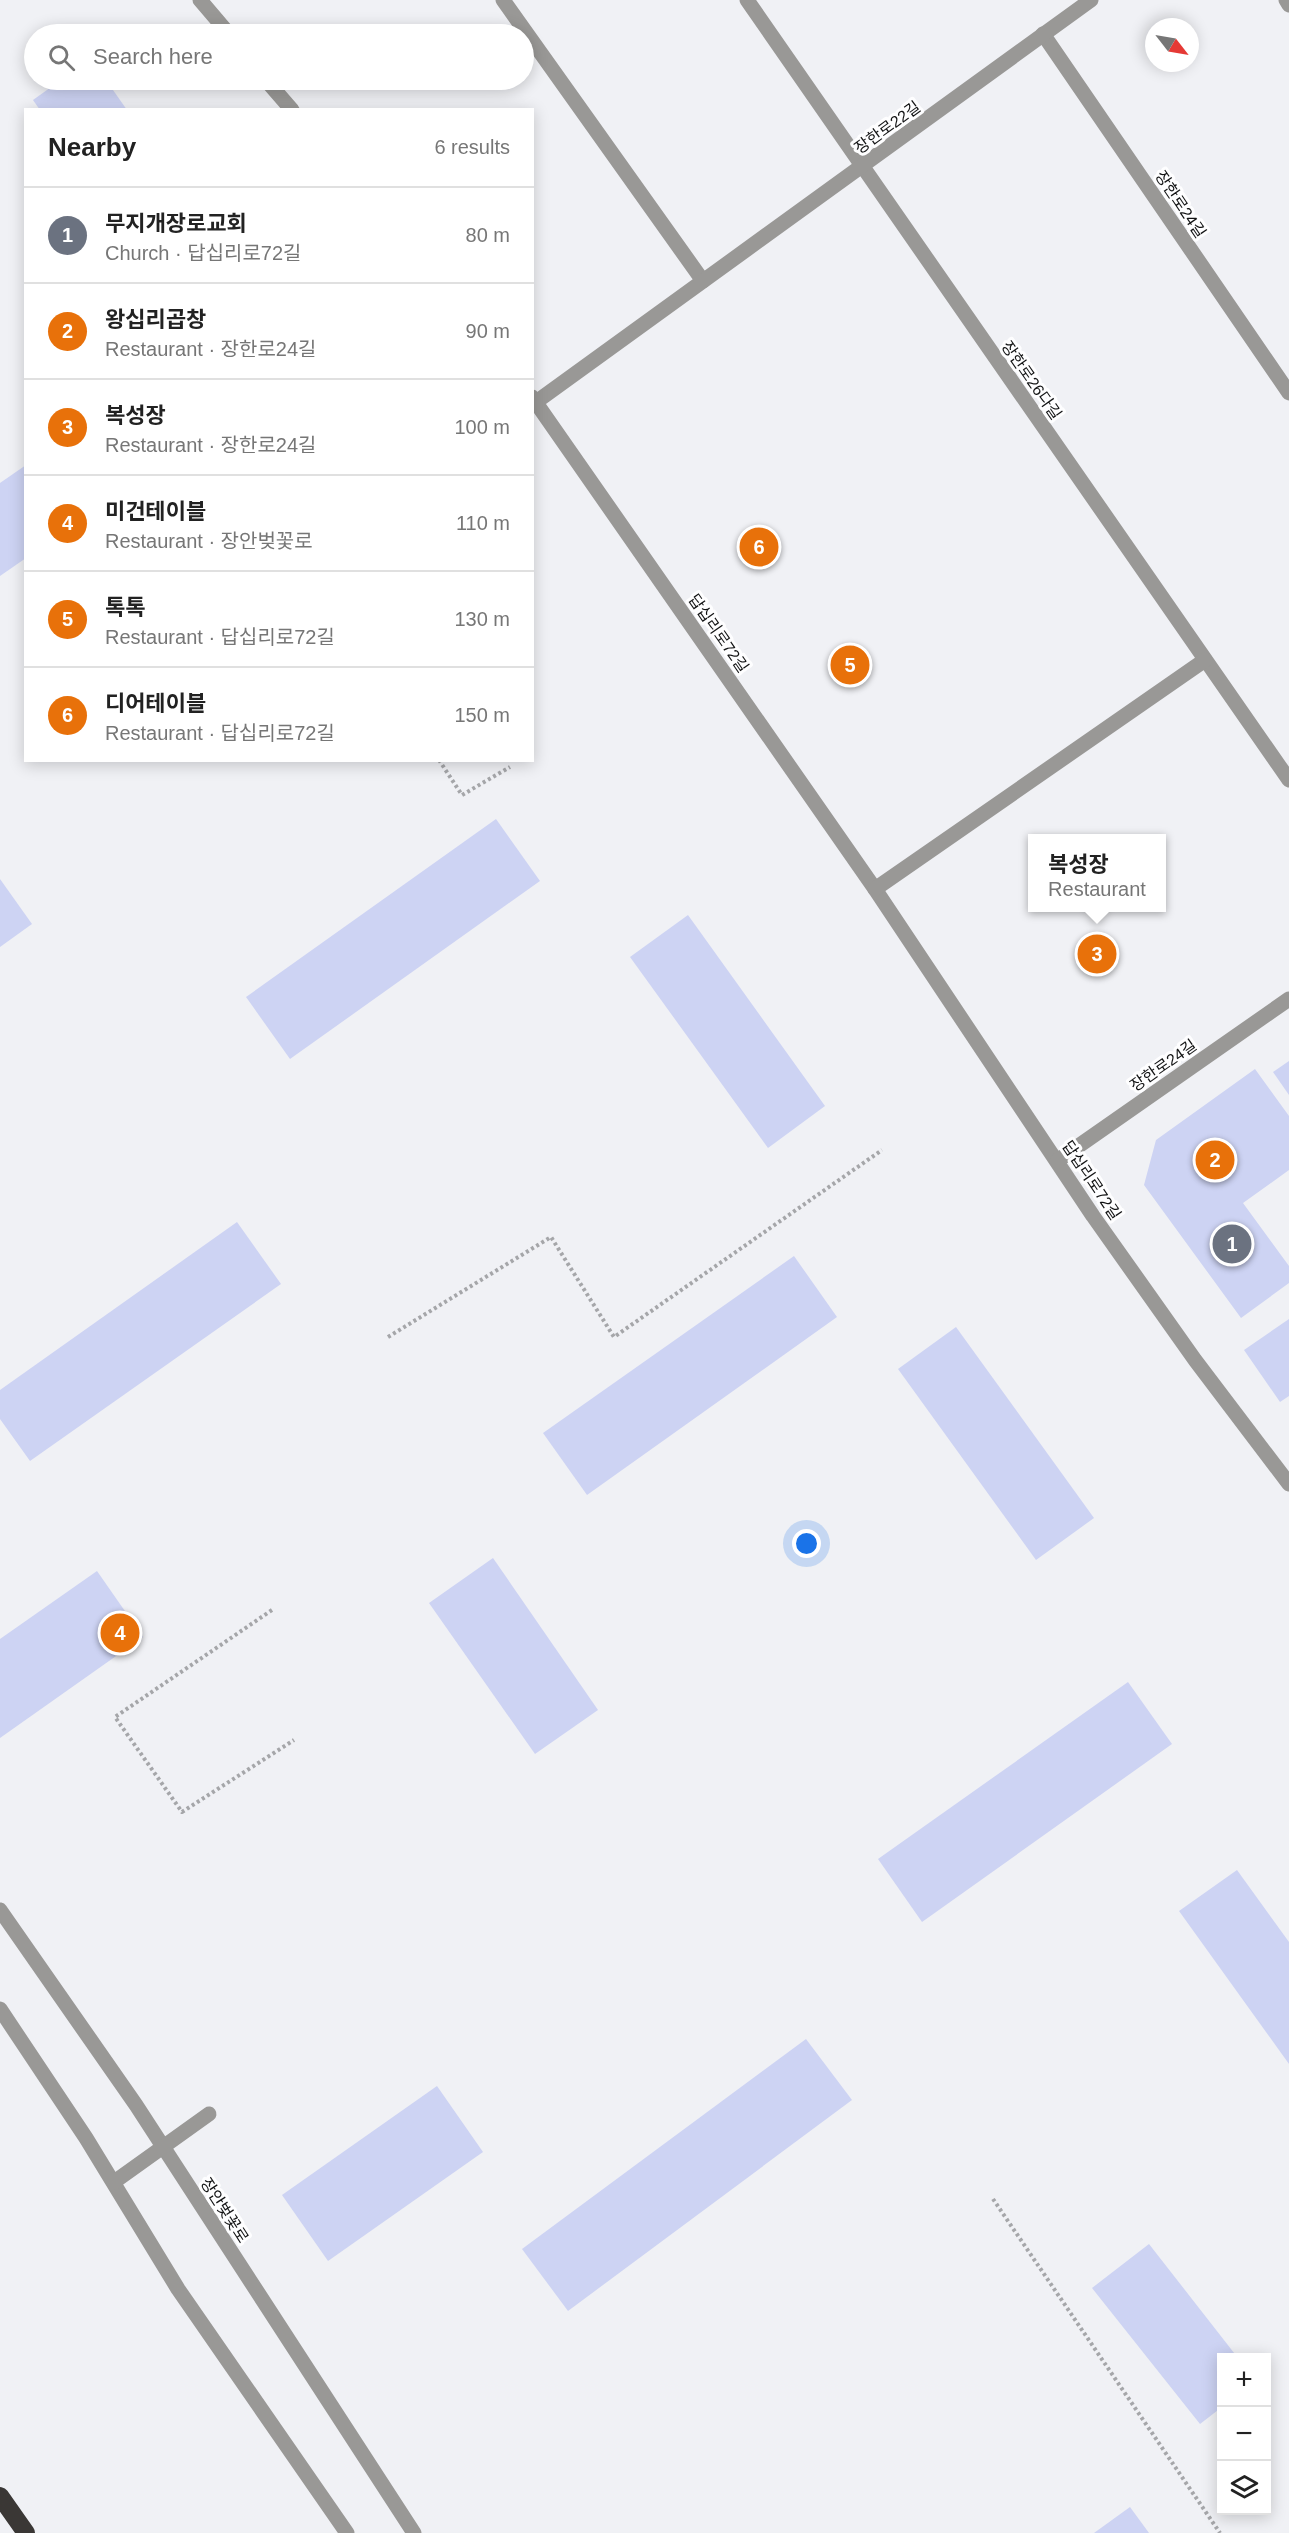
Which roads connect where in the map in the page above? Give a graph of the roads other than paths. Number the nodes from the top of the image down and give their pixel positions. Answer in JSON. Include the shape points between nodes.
{"nodes":[{"id":1,"x":200,"y":0,"type":"edge"},
{"id":2,"x":503,"y":0,"type":"edge"},
{"id":3,"x":747,"y":0,"type":"edge"},
{"id":4,"x":1091,"y":0,"type":"edge"},
{"id":5,"x":1286,"y":0,"type":"edge"},
{"id":6,"x":1289,"y":5,"type":"edge"},
{"id":7,"x":220,"y":24,"type":"edge"},
{"id":8,"x":520,"y":24,"type":"edge"},
{"id":9,"x":1044,"y":34,"type":"junction"},
{"id":10,"x":534,"y":44,"type":"edge"},
{"id":11,"x":275,"y":90,"type":"edge"},
{"id":12,"x":290,"y":108,"type":"edge"},
{"id":13,"x":862,"y":168,"type":"junction"},
{"id":14,"x":703,"y":281,"type":"junction"},
{"id":15,"x":1289,"y":393,"type":"edge"},
{"id":16,"x":534,"y":399,"type":"edge"},
{"id":17,"x":1205,"y":660,"type":"junction"},
{"id":18,"x":1289,"y":780,"type":"edge"},
{"id":19,"x":875,"y":890,"type":"junction"},
{"id":20,"x":1289,"y":999,"type":"edge"},
{"id":21,"x":1057,"y":1161,"type":"junction"},
{"id":22,"x":1289,"y":1484,"type":"edge"},
{"id":23,"x":0,"y":1910,"type":"edge"},
{"id":24,"x":0,"y":2009,"type":"edge"},
{"id":25,"x":209,"y":2114,"type":"dead end"},
{"id":26,"x":164,"y":2146,"type":"junction"},
{"id":27,"x":114,"y":2182,"type":"junction"},
{"id":28,"x":0,"y":2496,"type":"edge"},
{"id":29,"x":26,"y":2533,"type":"edge"},
{"id":30,"x":347,"y":2533,"type":"edge"},
{"id":31,"x":414,"y":2533,"type":"edge"}],
"edges":[{"from":1,"to":7,"type":"street"},
{"from":2,"to":8,"type":"street"},
{"from":3,"to":13,"type":"street","name":"장한로26다길"},
{"from":4,"to":9,"type":"street","name":"장한로22길"},
{"from":5,"to":6,"type":"street"},
{"from":9,"to":13,"type":"street","name":"장한로22길"},
{"from":9,"to":15,"type":"street","name":"장한로24길"},
{"from":10,"to":14,"type":"street"},
{"from":11,"to":12,"type":"street"},
{"from":13,"to":14,"type":"street","name":"장한로22길"},
{"from":13,"to":17,"type":"street","name":"장한로26다길"},
{"from":14,"to":16,"type":"street","name":"장한로22길"},
{"from":16,"to":19,"type":"street","name":"답십리로72길"},
{"from":17,"to":18,"type":"street","name":"장한로26다길"},
{"from":17,"to":19,"type":"street"},
{"from":19,"to":21,"type":"street","name":"답십리로72길"},
{"from":20,"to":21,"type":"street","name":"장한로24길"},
{"from":21,"to":22,"type":"street","name":"답십리로72길","via":[[1181,1340]]},
{"from":23,"to":26,"type":"street","name":"장안벚꽃로"},
{"from":24,"to":27,"type":"street"},
{"from":25,"to":26,"type":"street"},
{"from":26,"to":27,"type":"street"},
{"from":26,"to":31,"type":"street","name":"장안벚꽃로"},
{"from":27,"to":30,"type":"street","via":[[178,2289]]},
{"from":28,"to":29,"type":"highway"}]}
